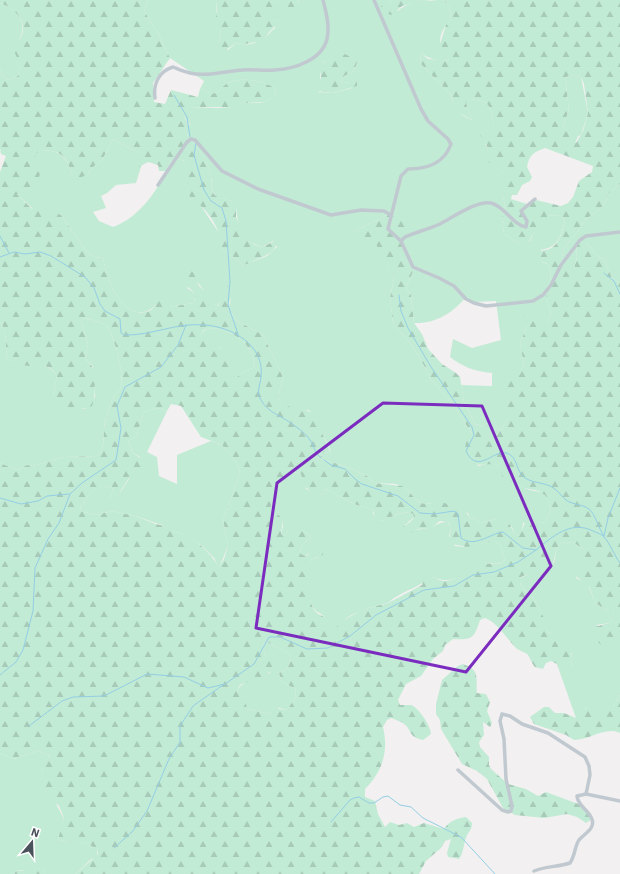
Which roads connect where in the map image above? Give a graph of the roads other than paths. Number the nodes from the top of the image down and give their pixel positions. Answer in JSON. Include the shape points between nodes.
{"nodes":[{"id":1,"x":323,"y":0,"type":"edge"},
{"id":2,"x":374,"y":0,"type":"edge"},
{"id":3,"x":155,"y":98,"type":"dead end"},
{"id":4,"x":158,"y":185,"type":"dead end"},
{"id":5,"x":535,"y":199,"type":"dead end"},
{"id":6,"x":391,"y":215,"type":"junction"},
{"id":7,"x":620,"y":232,"type":"edge"},
{"id":8,"x":401,"y":241,"type":"junction"},
{"id":9,"x":458,"y":770,"type":"dead end"},
{"id":10,"x":586,"y":794,"type":"junction"},
{"id":11,"x":620,"y":801,"type":"edge"},
{"id":12,"x":534,"y":872,"type":"dead end"}],
"edges":[{"from":1,"to":3,"type":"street","via":[[328,19],[327,39],[322,49],[307,62],[294,68],[203,73],[191,73],[173,67],[164,70],[160,76],[154,88]]},
{"from":2,"to":6,"type":"street","via":[[421,109],[428,121],[451,144],[448,153],[430,167],[404,171]]},
{"from":4,"to":6,"type":"street","via":[[191,139],[195,140],[222,171],[258,189],[331,216],[361,210],[384,211]]},
{"from":5,"to":8,"type":"street","via":[[521,211],[527,222],[526,228],[518,225],[498,206],[489,203],[465,209],[440,224],[405,237]]},
{"from":6,"to":8,"type":"street","via":[[388,230]]},
{"from":7,"to":8,"type":"street","via":[[586,236],[580,240],[561,265],[551,285],[543,295],[533,301],[486,306],[466,299],[454,286],[413,267]]},
{"from":9,"to":10,"type":"street","via":[[502,810],[511,811],[500,721],[502,714],[548,733],[585,758],[590,775]]},
{"from":10,"to":11,"type":"street"},
{"from":10,"to":12,"type":"street","via":[[577,796],[593,823],[586,836],[579,840],[575,856],[570,863],[543,867]]}]}
